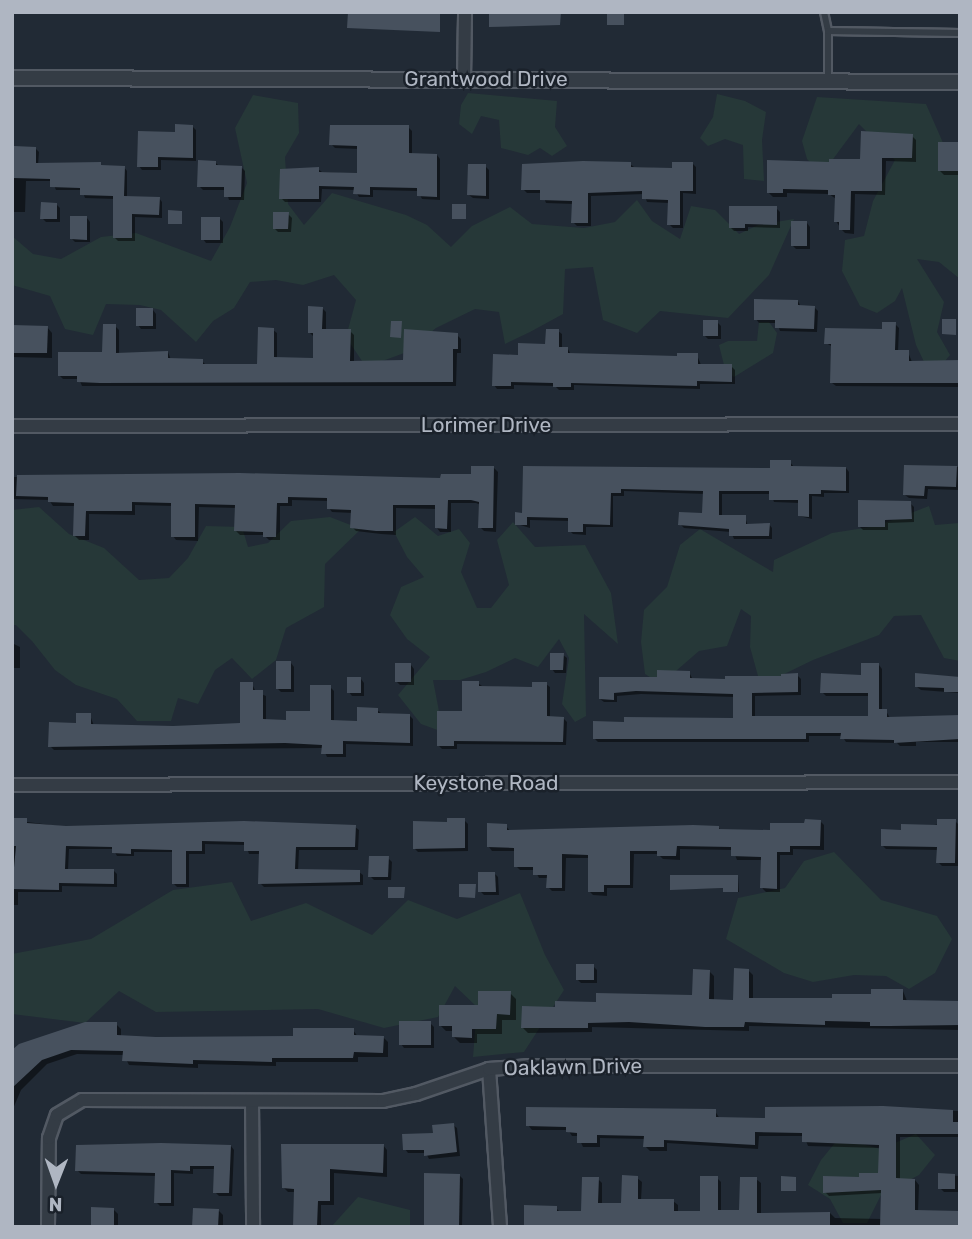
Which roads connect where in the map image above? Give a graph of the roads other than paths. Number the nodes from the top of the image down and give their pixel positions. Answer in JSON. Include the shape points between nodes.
{"nodes":[{"id":1,"x":465,"y":12,"type":"edge"},
{"id":2,"x":824,"y":12,"type":"edge"},
{"id":3,"x":828,"y":31,"type":"junction"},
{"id":4,"x":960,"y":33,"type":"edge"},
{"id":5,"x":12,"y":78,"type":"edge"},
{"id":6,"x":464,"y":79,"type":"junction"},
{"id":7,"x":828,"y":81,"type":"junction"},
{"id":8,"x":960,"y":82,"type":"edge"},
{"id":9,"x":960,"y":424,"type":"edge"},
{"id":10,"x":12,"y":426,"type":"edge"},
{"id":11,"x":960,"y":782,"type":"edge"},
{"id":12,"x":12,"y":785,"type":"edge"},
{"id":13,"x":960,"y":1066,"type":"edge"},
{"id":14,"x":489,"y":1069,"type":"junction"},
{"id":15,"x":252,"y":1101,"type":"junction"},
{"id":16,"x":48,"y":1227,"type":"edge"},
{"id":17,"x":253,"y":1227,"type":"edge"},
{"id":18,"x":500,"y":1227,"type":"edge"}],
"edges":[{"from":1,"to":6,"type":"street"},
{"from":2,"to":3,"type":"lane"},
{"from":3,"to":4,"type":"lane"},
{"from":3,"to":7,"type":"lane"},
{"from":5,"to":6,"type":"street","name":"Grantwood Drive"},
{"from":6,"to":7,"type":"street","name":"Grantwood Drive"},
{"from":7,"to":8,"type":"street","name":"Grantwood Drive"},
{"from":9,"to":10,"type":"street","name":"Lorimer Drive"},
{"from":11,"to":12,"type":"street","name":"Keystone Road"},
{"from":13,"to":14,"type":"street","name":"Oaklawn Drive"},
{"from":14,"to":15,"type":"street","name":"Oaklawn Drive","via":[[383,1101]]},
{"from":14,"to":18,"type":"street"},
{"from":15,"to":16,"type":"street","name":"Oaklawn Drive","via":[[82,1100],[60,1112],[49,1138]]},
{"from":15,"to":17,"type":"street"}]}
